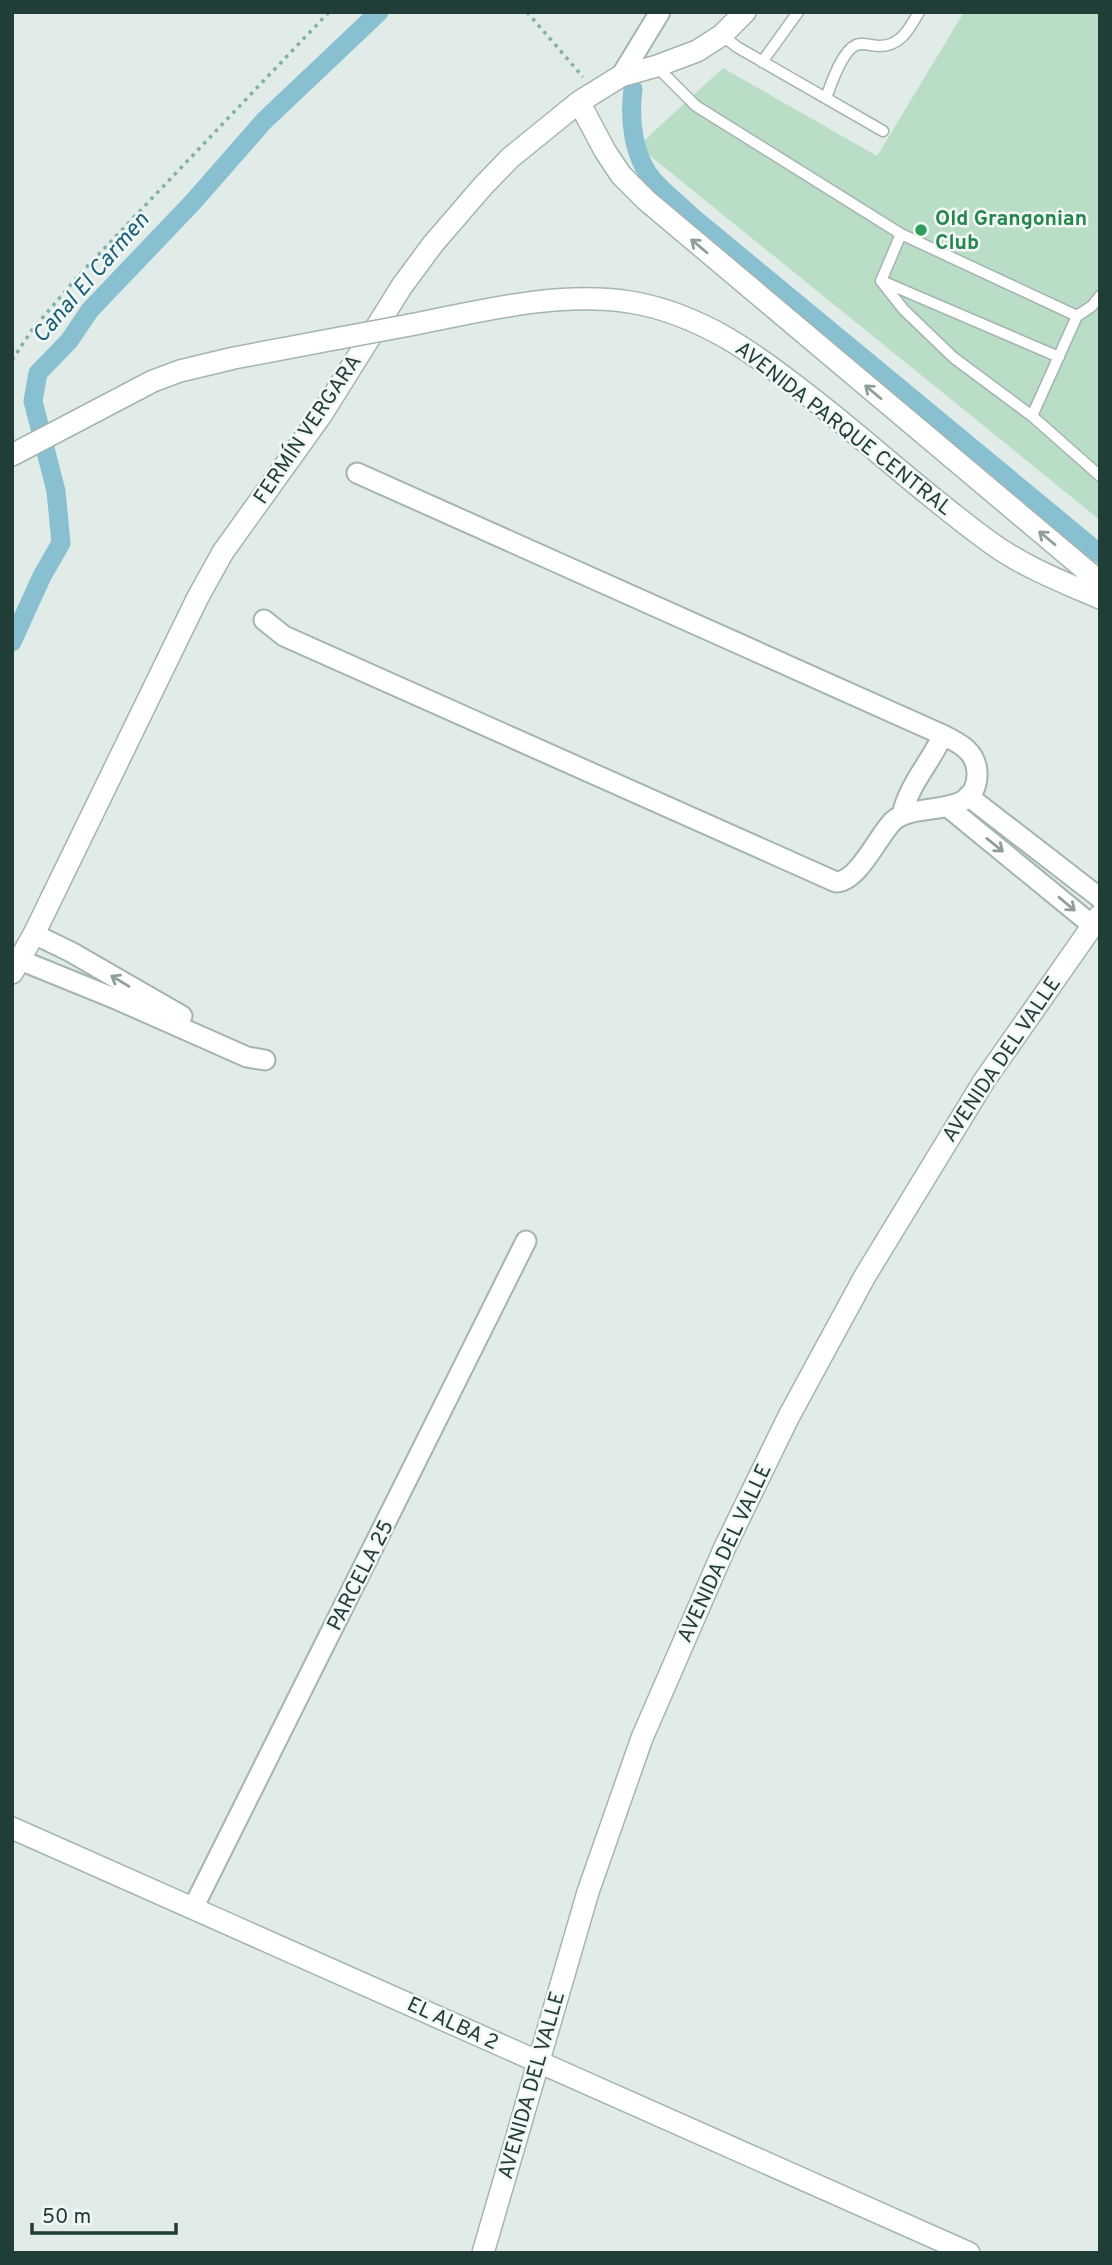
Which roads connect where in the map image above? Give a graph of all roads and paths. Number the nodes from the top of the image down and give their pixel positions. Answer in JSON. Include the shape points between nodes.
{"nodes":[{"id":1,"x":328,"y":12,"type":"edge"},
{"id":2,"x":527,"y":12,"type":"edge"},
{"id":3,"x":660,"y":12,"type":"edge"},
{"id":4,"x":745,"y":12,"type":"edge"},
{"id":5,"x":798,"y":12,"type":"edge"},
{"id":6,"x":919,"y":12,"type":"edge"},
{"id":7,"x":722,"y":35,"type":"junction"},
{"id":8,"x":762,"y":62,"type":"junction"},
{"id":9,"x":657,"y":66,"type":"junction"},
{"id":10,"x":621,"y":76,"type":"junction"},
{"id":11,"x":587,"y":96,"type":"junction"},
{"id":12,"x":826,"y":98,"type":"junction"},
{"id":13,"x":883,"y":131,"type":"dead end"},
{"id":14,"x":901,"y":234,"type":"junction"},
{"id":15,"x":881,"y":281,"type":"junction"},
{"id":16,"x":1100,"y":296,"type":"edge"},
{"id":17,"x":1077,"y":316,"type":"junction"},
{"id":18,"x":1059,"y":357,"type":"junction"},
{"id":19,"x":12,"y":360,"type":"edge"},
{"id":20,"x":1032,"y":416,"type":"junction"},
{"id":21,"x":17,"y":452,"type":"edge"},
{"id":22,"x":357,"y":473,"type":"dead end"},
{"id":23,"x":1100,"y":475,"type":"edge"},
{"id":24,"x":1100,"y":582,"type":"edge"},
{"id":25,"x":1100,"y":597,"type":"edge"},
{"id":26,"x":264,"y":620,"type":"dead end"},
{"id":27,"x":943,"y":735,"type":"junction"},
{"id":28,"x":968,"y":796,"type":"junction"},
{"id":29,"x":948,"y":807,"type":"junction"},
{"id":30,"x":902,"y":815,"type":"junction"},
{"id":31,"x":1100,"y":898,"type":"edge"},
{"id":32,"x":1096,"y":920,"type":"edge"},
{"id":33,"x":34,"y":934,"type":"junction"},
{"id":34,"x":16,"y":967,"type":"edge"},
{"id":35,"x":526,"y":1241,"type":"dead end"},
{"id":36,"x":12,"y":1828,"type":"edge"},
{"id":37,"x":193,"y":1908,"type":"junction"},
{"id":38,"x":537,"y":2062,"type":"junction"},
{"id":39,"x":483,"y":2253,"type":"edge"},
{"id":40,"x":970,"y":2253,"type":"edge"}],
"edges":[{"from":1,"to":19,"type":"path","via":[[79,275]]},
{"from":2,"to":11,"type":"path"},
{"from":3,"to":10,"type":"street"},
{"from":4,"to":7,"type":"street","name":"FERMÍN VERGARA"},
{"from":5,"to":8,"type":"lane"},
{"from":6,"to":12,"type":"lane","via":[[898,41],[853,47]]},
{"from":7,"to":8,"type":"lane"},
{"from":7,"to":9,"type":"street","name":"FERMÍN VERGARA","via":[[697,51]]},
{"from":8,"to":12,"type":"lane"},
{"from":9,"to":10,"type":"street","name":"FERMÍN VERGARA"},
{"from":9,"to":14,"type":"lane","via":[[696,106]]},
{"from":10,"to":11,"type":"street","name":"FERMÍN VERGARA"},
{"from":24,"to":11,"type":"street","one_way":true,"via":[[646,200],[615,167]]},
{"from":11,"to":33,"type":"street","name":"FERMÍN VERGARA","via":[[510,158],[433,244],[322,414],[223,552]]},
{"from":12,"to":13,"type":"lane"},
{"from":14,"to":15,"type":"lane"},
{"from":14,"to":17,"type":"lane"},
{"from":15,"to":18,"type":"lane"},
{"from":15,"to":20,"type":"lane","via":[[954,358]]},
{"from":16,"to":17,"type":"lane"},
{"from":17,"to":18,"type":"lane"},
{"from":18,"to":20,"type":"lane"},
{"from":20,"to":23,"type":"lane"},
{"from":21,"to":25,"type":"street","name":"AVENIDA PARQUE CENTRAL","bridge":true,"via":[[180,370],[508,306],[568,299],[629,302],[669,312],[722,334],[774,369],[993,544],[1043,573]]},
{"from":22,"to":27,"type":"street"},
{"from":26,"to":30,"type":"street","via":[[297,642],[836,882],[851,876]]},
{"from":27,"to":28,"type":"street","via":[[968,750],[976,764],[977,779]]},
{"from":27,"to":30,"type":"street","via":[[911,788]]},
{"from":28,"to":29,"type":"street"},
{"from":28,"to":31,"type":"street"},
{"from":29,"to":30,"type":"street"},
{"from":29,"to":32,"type":"street","one_way":true},
{"from":32,"to":38,"type":"street","name":"AVENIDA DEL VALLE","via":[[945,1142],[829,1339],[755,1483],[642,1738],[588,1892]]},
{"from":33,"to":34,"type":"street","name":"FERMÍN VERGARA"},
{"from":34,"to":33,"type":"street","one_way":true,"via":[[116,999],[247,1057],[265,1060],[249,1044],[174,1012]]},
{"from":35,"to":37,"type":"street","name":"PARCELA 25"},
{"from":36,"to":37,"type":"street","name":"EL ALBA 2"},
{"from":37,"to":38,"type":"street","name":"EL ALBA 2"},
{"from":38,"to":39,"type":"street","name":"AVENIDA DEL VALLE"},
{"from":38,"to":40,"type":"street","name":"EL ALBA 2"}]}
